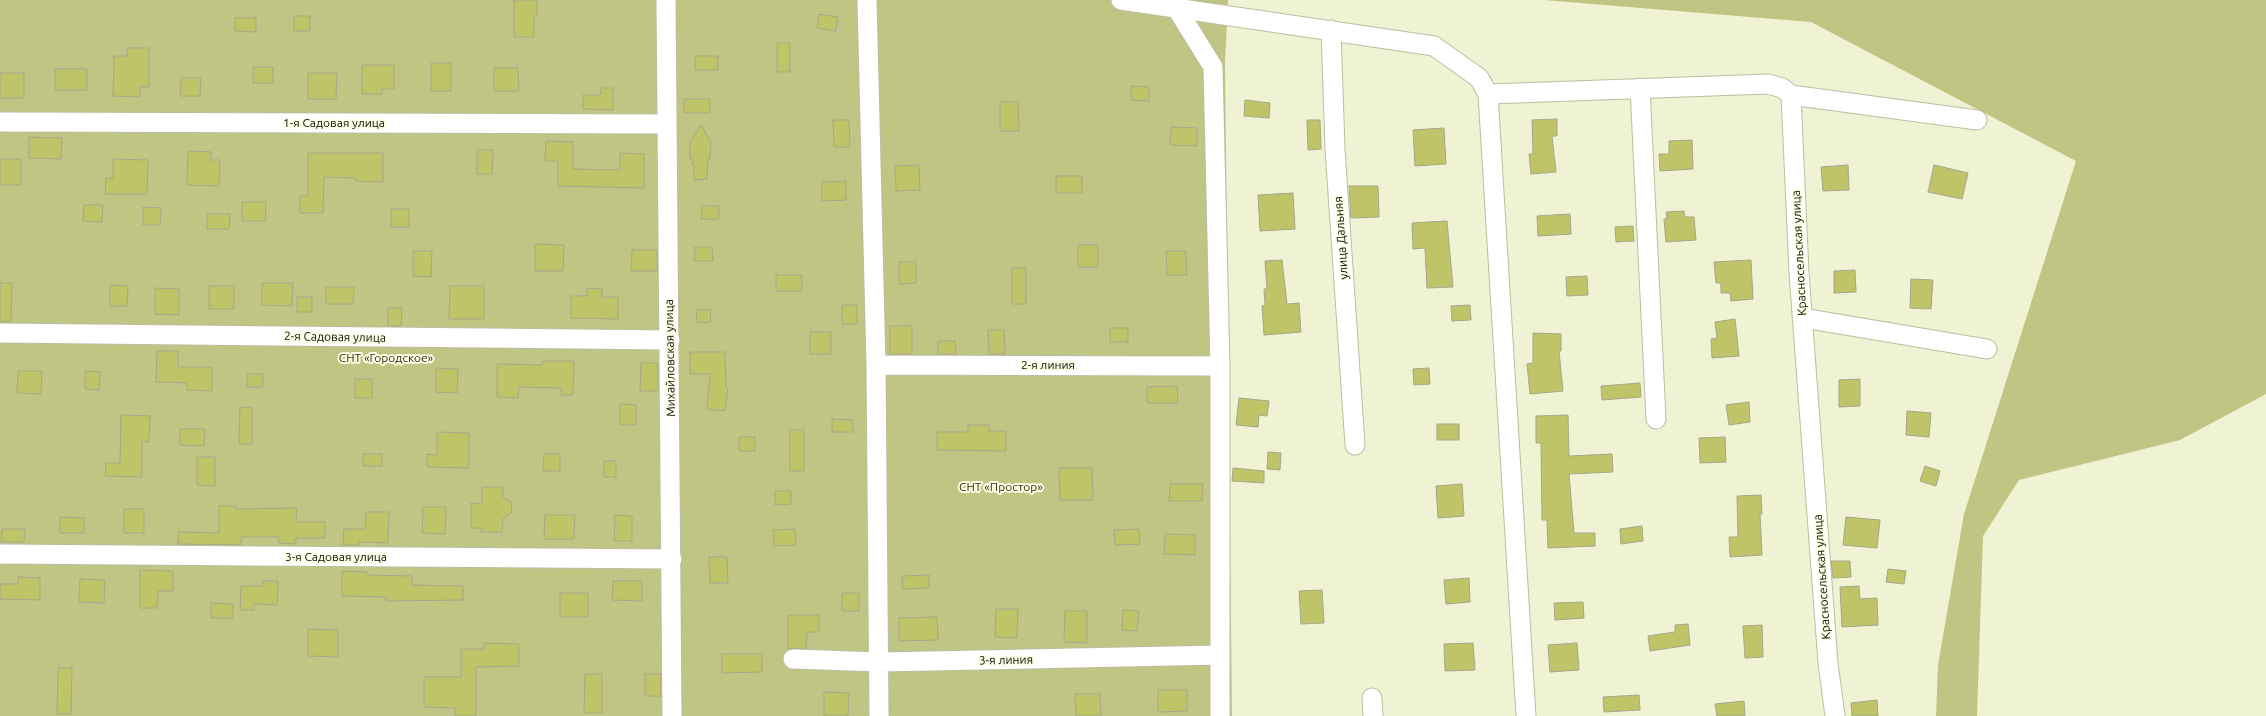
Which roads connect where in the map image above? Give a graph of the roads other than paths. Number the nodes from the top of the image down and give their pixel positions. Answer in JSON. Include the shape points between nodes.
{"nodes":[{"id":1,"x":666,"y":0,"type":"edge"},
{"id":2,"x":867,"y":0,"type":"edge"},
{"id":3,"x":1121,"y":0,"type":"edge"},
{"id":4,"x":1177,"y":9,"type":"junction"},
{"id":5,"x":1330,"y":30,"type":"junction"},
{"id":6,"x":1640,"y":88,"type":"junction"},
{"id":7,"x":1488,"y":94,"type":"junction"},
{"id":8,"x":1790,"y":95,"type":"junction"},
{"id":9,"x":1977,"y":120,"type":"dead end"},
{"id":10,"x":0,"y":122,"type":"edge"},
{"id":11,"x":667,"y":124,"type":"junction"},
{"id":12,"x":1803,"y":318,"type":"junction"},
{"id":13,"x":0,"y":333,"type":"edge"},
{"id":14,"x":670,"y":340,"type":"junction"},
{"id":15,"x":1987,"y":349,"type":"dead end"},
{"id":16,"x":876,"y":365,"type":"junction"},
{"id":17,"x":1220,"y":366,"type":"junction"},
{"id":18,"x":1656,"y":419,"type":"dead end"},
{"id":19,"x":1355,"y":445,"type":"dead end"},
{"id":20,"x":0,"y":554,"type":"edge"},
{"id":21,"x":672,"y":559,"type":"junction"},
{"id":22,"x":1220,"y":655,"type":"junction"},
{"id":23,"x":793,"y":659,"type":"dead end"},
{"id":24,"x":879,"y":662,"type":"junction"},
{"id":25,"x":672,"y":716,"type":"edge"},
{"id":26,"x":879,"y":716,"type":"edge"},
{"id":27,"x":1220,"y":716,"type":"edge"},
{"id":28,"x":1526,"y":716,"type":"edge"},
{"id":29,"x":1835,"y":716,"type":"edge"}],
"edges":[{"from":1,"to":11,"type":"street","name":"Михайловская улица"},
{"from":2,"to":16,"type":"street"},
{"from":3,"to":4,"type":"street"},
{"from":4,"to":5,"type":"street"},
{"from":4,"to":17,"type":"street","via":[[1213,67]]},
{"from":5,"to":7,"type":"street","via":[[1434,46],[1479,78]]},
{"from":5,"to":19,"type":"street","name":"улица Дальняя","via":[[1335,149]]},
{"from":6,"to":7,"type":"street"},
{"from":6,"to":8,"type":"street","via":[[1768,84],[1782,88]]},
{"from":6,"to":18,"type":"street"},
{"from":7,"to":28,"type":"street"},
{"from":8,"to":9,"type":"street"},
{"from":8,"to":12,"type":"street","name":"Красносельская улица"},
{"from":10,"to":11,"type":"street","name":"1-я Садовая улица"},
{"from":11,"to":14,"type":"street","name":"Михайловская улица"},
{"from":12,"to":15,"type":"street"},
{"from":12,"to":29,"type":"street","name":"Красносельская улица","via":[[1828,662]]},
{"from":13,"to":14,"type":"street","name":"2-я Садовая улица"},
{"from":14,"to":21,"type":"street","name":"Михайловская улица"},
{"from":16,"to":17,"type":"street","name":"2-я линия"},
{"from":16,"to":24,"type":"street"},
{"from":17,"to":22,"type":"street"},
{"from":20,"to":21,"type":"street","name":"3-я Садовая улица"},
{"from":21,"to":25,"type":"street","name":"Михайловская улица"},
{"from":22,"to":24,"type":"street","name":"3-я линия"},
{"from":22,"to":27,"type":"street"},
{"from":23,"to":24,"type":"street","name":"3-я линия"},
{"from":24,"to":26,"type":"street"}]}
